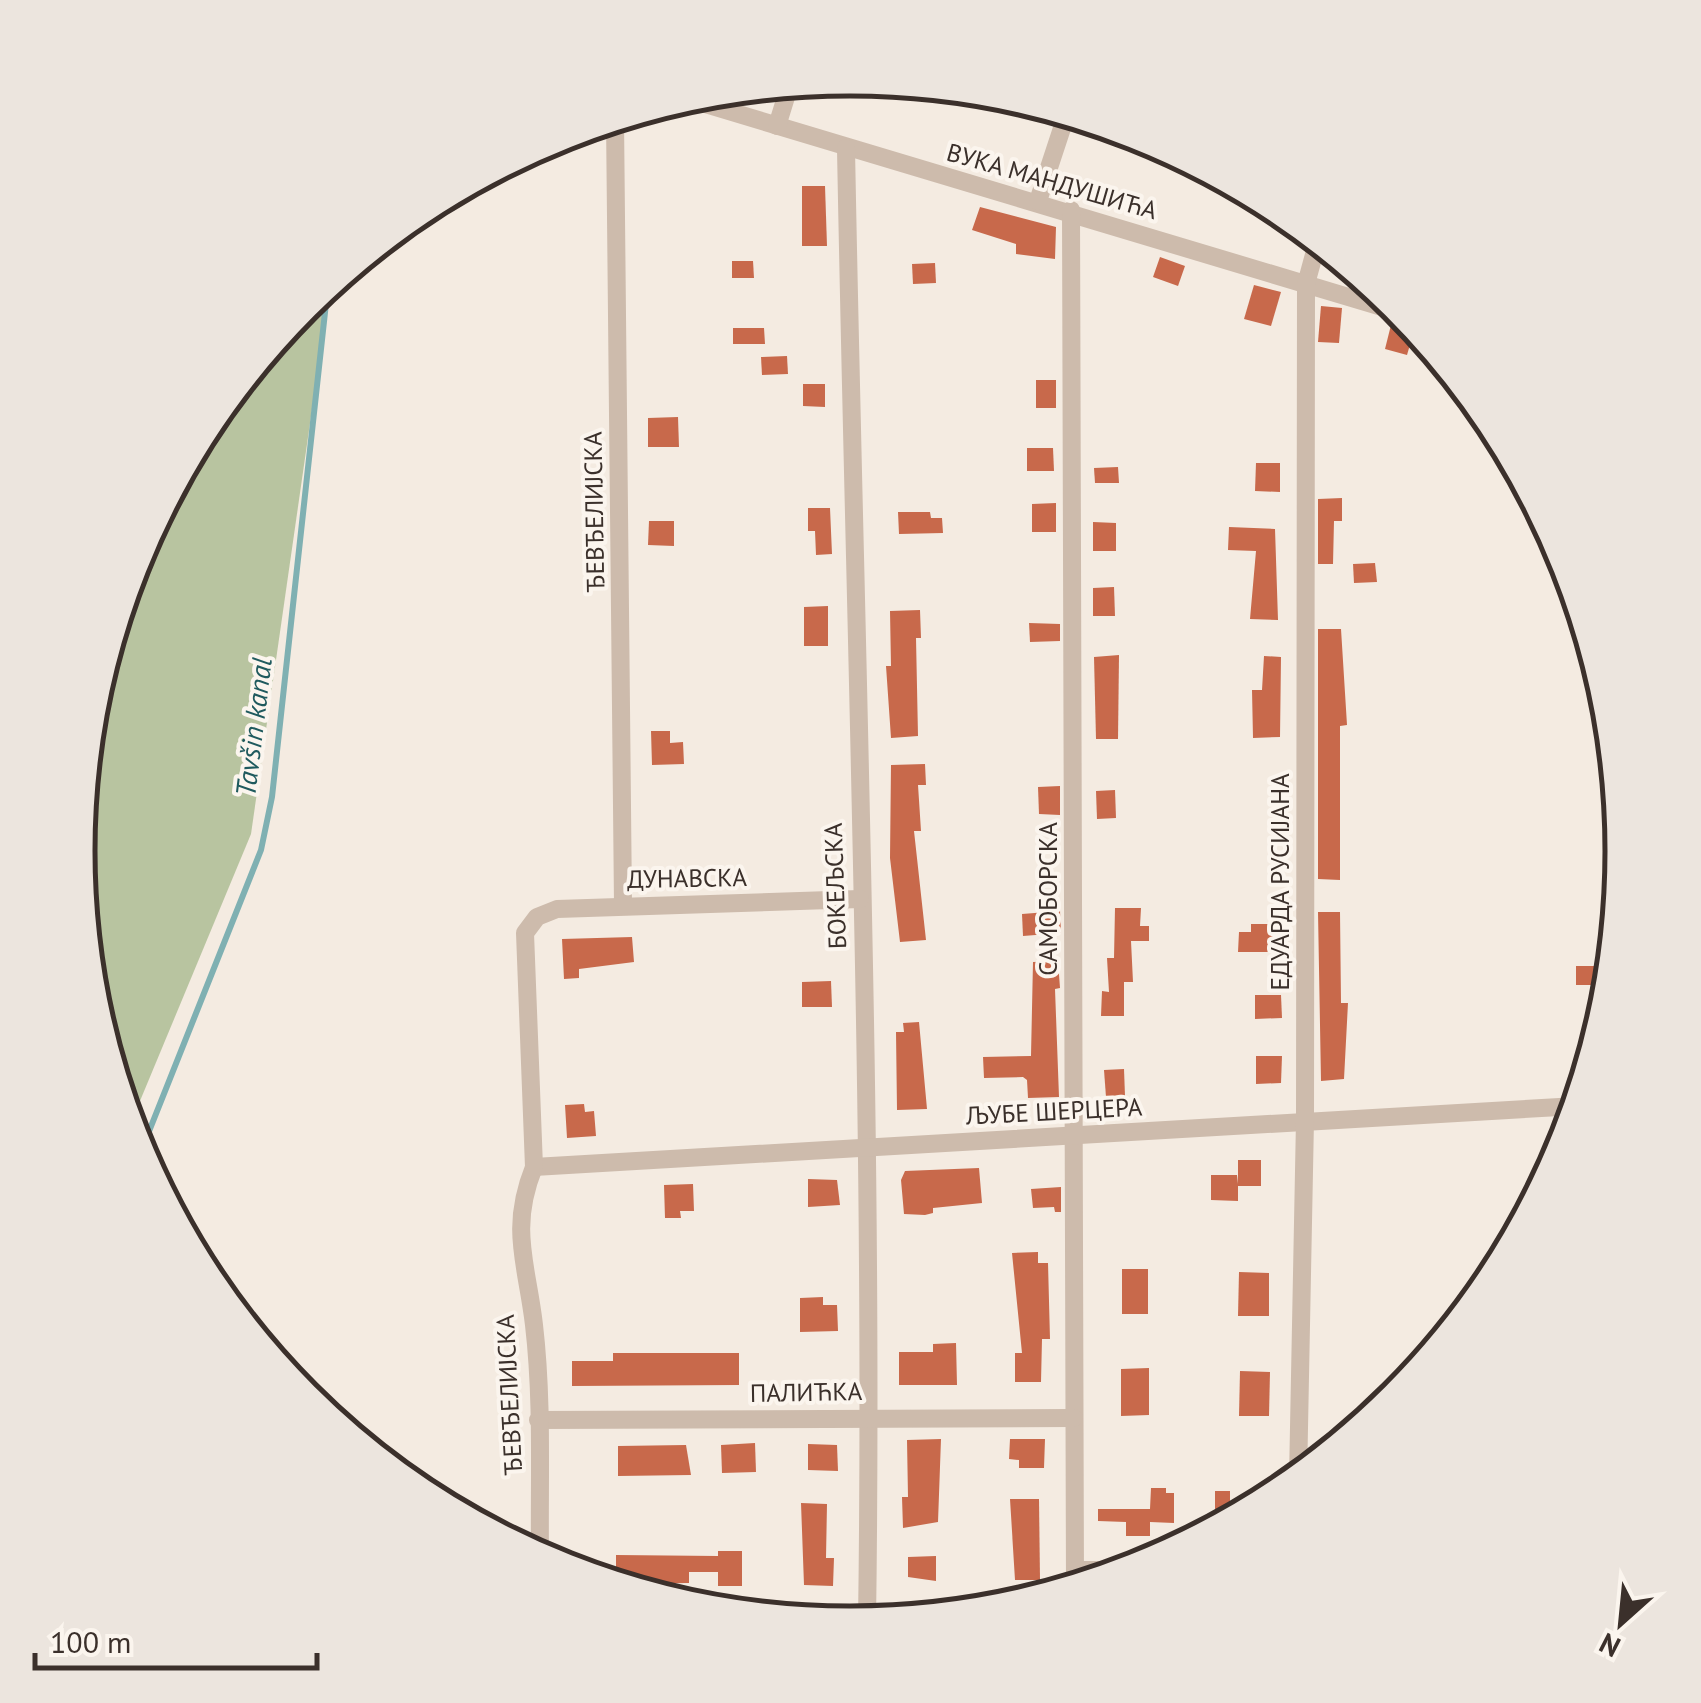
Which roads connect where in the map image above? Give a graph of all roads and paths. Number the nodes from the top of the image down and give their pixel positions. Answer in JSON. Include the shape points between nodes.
{"nodes":[{"id":1,"x":785,"y":99,"type":"edge"},
{"id":2,"x":718,"y":108,"type":"edge"},
{"id":3,"x":777,"y":126,"type":"junction"},
{"id":4,"x":1062,"y":127,"type":"edge"},
{"id":5,"x":615,"y":134,"type":"edge"},
{"id":6,"x":846,"y":148,"type":"junction"},
{"id":7,"x":1038,"y":200,"type":"junction"},
{"id":8,"x":1071,"y":210,"type":"junction"},
{"id":9,"x":1314,"y":255,"type":"edge"},
{"id":10,"x":1306,"y":284,"type":"junction"},
{"id":11,"x":1371,"y":304,"type":"edge"},
{"id":12,"x":860,"y":899,"type":"junction"},
{"id":13,"x":622,"y":904,"type":"junction"},
{"id":14,"x":525,"y":933,"type":"joint"},
{"id":15,"x":1561,"y":1107,"type":"edge"},
{"id":16,"x":1305,"y":1120,"type":"junction"},
{"id":17,"x":1074,"y":1136,"type":"junction"},
{"id":18,"x":869,"y":1147,"type":"junction"},
{"id":19,"x":534,"y":1167,"type":"junction"},
{"id":20,"x":870,"y":1417,"type":"junction"},
{"id":21,"x":1074,"y":1418,"type":"junction"},
{"id":22,"x":538,"y":1420,"type":"junction"},
{"id":23,"x":1298,"y":1459,"type":"edge"},
{"id":24,"x":540,"y":1540,"type":"edge"},
{"id":25,"x":1075,"y":1572,"type":"edge"},
{"id":26,"x":867,"y":1606,"type":"edge"}],
"edges":[{"from":1,"to":3,"type":"street"},
{"from":2,"to":3,"type":"street","name":"ВУКА МАНДУШИЋА"},
{"from":3,"to":6,"type":"street","name":"ВУКА МАНДУШИЋА"},
{"from":4,"to":7,"type":"street"},
{"from":5,"to":13,"type":"street","name":"ЂЕВЂЕЛИЈСКА"},
{"from":6,"to":7,"type":"street","name":"ВУКА МАНДУШИЋА"},
{"from":6,"to":12,"type":"street","name":"БОКЕЉСКА"},
{"from":7,"to":8,"type":"street","name":"ВУКА МАНДУШИЋА"},
{"from":8,"to":10,"type":"street","name":"ВУКА МАНДУШИЋА"},
{"from":8,"to":17,"type":"street","name":"САМОБОРСКА"},
{"from":9,"to":10,"type":"street","name":"ЕДУАРДА РУСИЈАНА"},
{"from":10,"to":11,"type":"street","name":"ВУКА МАНДУШИЋА"},
{"from":10,"to":16,"type":"street","name":"ЕДУАРДА РУСИЈАНА"},
{"from":12,"to":13,"type":"street","name":"ДУНАВСКА"},
{"from":12,"to":18,"type":"street","name":"БОКЕЉСКА"},
{"from":13,"to":14,"type":"street","name":"ДУНАВСКА","via":[[557,909],[537,917]]},
{"from":14,"to":19,"type":"street","name":"ЂЕВЂЕЛИЈСКА"},
{"from":15,"to":16,"type":"street","name":"ЉУБЕ ШЕРЦЕРА"},
{"from":16,"to":17,"type":"street","name":"ЉУБЕ ШЕРЦЕРА"},
{"from":16,"to":23,"type":"street","name":"ЕДУАРДА РУСИЈАНА"},
{"from":17,"to":18,"type":"street","name":"ЉУБЕ ШЕРЦЕРА"},
{"from":17,"to":21,"type":"street","name":"САМОБОРСКА"},
{"from":18,"to":19,"type":"street","name":"ЉУБЕ ШЕРЦЕРА"},
{"from":18,"to":20,"type":"street","name":"БОКЕЉСКА"},
{"from":19,"to":22,"type":"street","name":"ЂЕВЂЕЛИЈСКА","via":[[521,1199],[519,1251],[534,1325]]},
{"from":20,"to":21,"type":"street","name":"ПАЛИЋКА"},
{"from":20,"to":22,"type":"street","name":"ПАЛИЋКА"},
{"from":20,"to":26,"type":"street","name":"БОКЕЉСКА"},
{"from":21,"to":25,"type":"street","name":"САМОБОРСКА"},
{"from":22,"to":24,"type":"street","name":"ЂЕВЂЕЛИЈСКА"}]}
